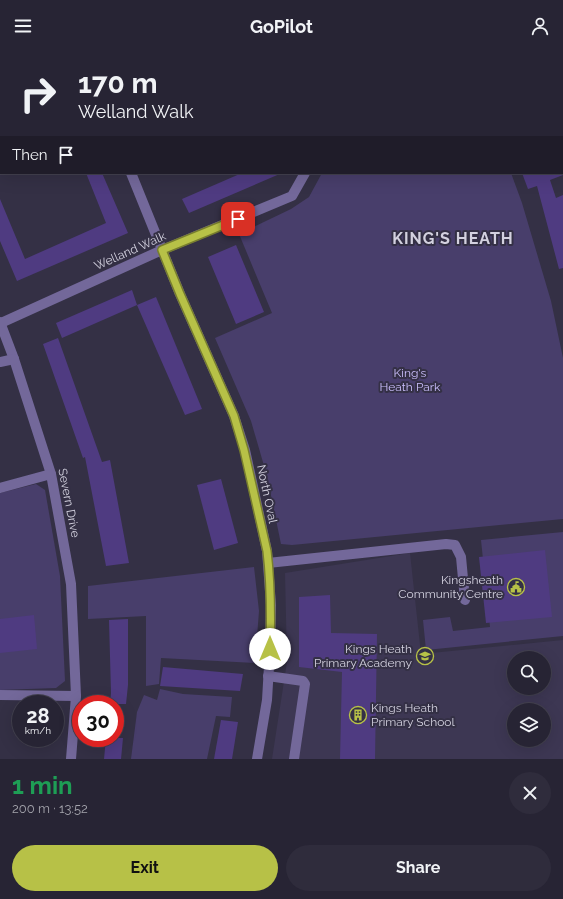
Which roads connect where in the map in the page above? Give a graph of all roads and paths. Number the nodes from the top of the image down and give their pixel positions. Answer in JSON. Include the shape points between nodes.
{"nodes":[{"id":1,"x":131,"y":174,"type":"edge"},
{"id":2,"x":304,"y":174,"type":"edge"},
{"id":3,"x":162,"y":250,"type":"junction"},
{"id":4,"x":0,"y":322,"type":"edge"},
{"id":5,"x":14,"y":359,"type":"junction"},
{"id":6,"x":0,"y":362,"type":"edge"},
{"id":7,"x":51,"y":474,"type":"junction"},
{"id":8,"x":0,"y":488,"type":"edge"},
{"id":9,"x":268,"y":563,"type":"junction"},
{"id":10,"x":465,"y":600,"type":"dead end"},
{"id":11,"x":268,"y":676,"type":"junction"},
{"id":12,"x":0,"y":695,"type":"edge"},
{"id":13,"x":76,"y":695,"type":"edge"},
{"id":14,"x":72,"y":696,"type":"edge"},
{"id":15,"x":72,"y":746,"type":"edge"},
{"id":16,"x":71,"y":759,"type":"edge"},
{"id":17,"x":257,"y":759,"type":"edge"},
{"id":18,"x":294,"y":759,"type":"edge"}],
"edges":[{"from":1,"to":3,"type":"street","name":"North Oval"},
{"from":2,"to":3,"type":"street","name":"Welland Walk","via":[[292,196]]},
{"from":3,"to":4,"type":"street","name":"Welland Walk"},
{"from":3,"to":9,"type":"street","name":"North Oval","via":[[234,416],[244,450]]},
{"from":4,"to":5,"type":"street","name":"Severn Drive"},
{"from":5,"to":6,"type":"street"},
{"from":5,"to":7,"type":"street","name":"Severn Drive"},
{"from":7,"to":8,"type":"street"},
{"from":7,"to":13,"type":"street","name":"Severn Drive","via":[[71,584]]},
{"from":9,"to":10,"type":"street","via":[[455,545],[461,557]]},
{"from":9,"to":11,"type":"street","name":"North Oval","via":[[271,605]]},
{"from":11,"to":17,"type":"street","name":"North Oval","via":[[267,700]]},
{"from":11,"to":18,"type":"street","via":[[303,681],[305,684]]},
{"from":12,"to":14,"type":"street"},
{"from":15,"to":16,"type":"street","name":"Severn Drive"}]}
